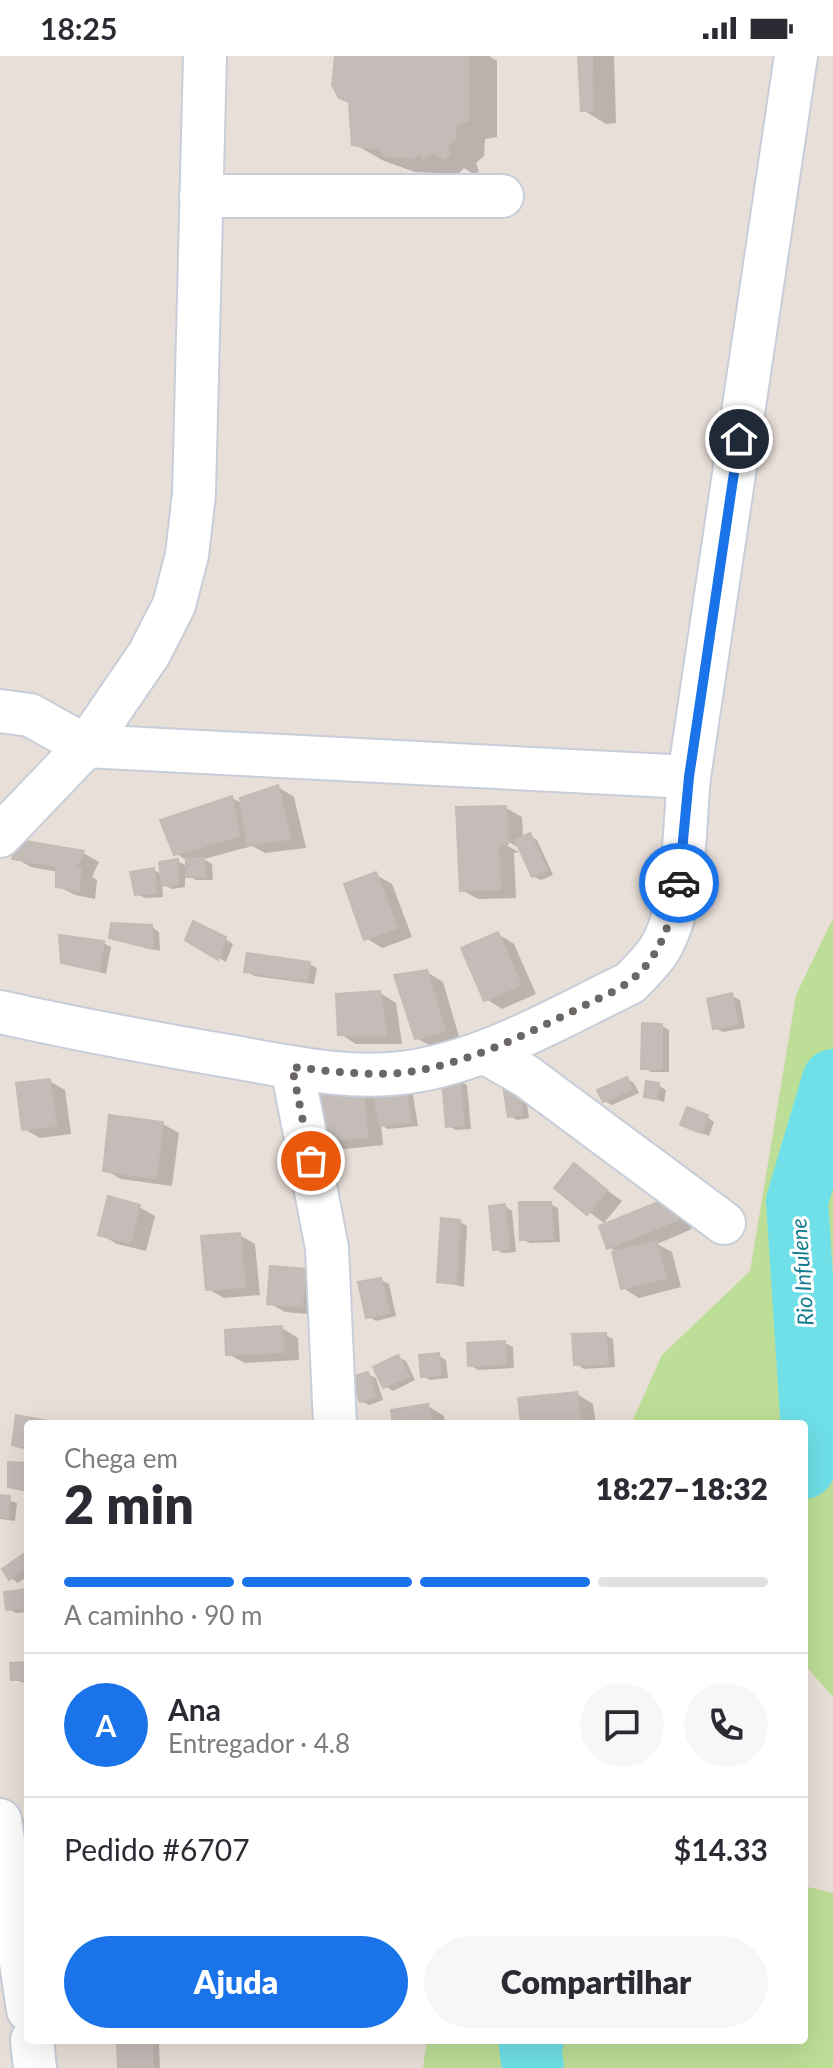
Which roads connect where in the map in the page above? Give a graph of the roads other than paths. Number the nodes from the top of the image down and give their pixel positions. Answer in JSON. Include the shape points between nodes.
{"nodes":[{"id":1,"x":205,"y":56,"type":"edge"},
{"id":2,"x":796,"y":56,"type":"edge"},
{"id":3,"x":201,"y":196,"type":"junction"},
{"id":4,"x":502,"y":196,"type":"dead end"},
{"id":5,"x":0,"y":711,"type":"edge"},
{"id":6,"x":86,"y":746,"type":"junction"},
{"id":7,"x":689,"y":777,"type":"junction"},
{"id":8,"x":0,"y":836,"type":"edge"},
{"id":9,"x":0,"y":1012,"type":"edge"},
{"id":10,"x":484,"y":1052,"type":"junction"},
{"id":11,"x":292,"y":1067,"type":"junction"},
{"id":12,"x":724,"y":1223,"type":"dead end"},
{"id":13,"x":335,"y":1420,"type":"edge"},
{"id":14,"x":0,"y":1820,"type":"edge"},
{"id":15,"x":24,"y":1983,"type":"edge"},
{"id":16,"x":32,"y":2044,"type":"edge"},
{"id":17,"x":35,"y":2068,"type":"edge"}],
"edges":[{"from":1,"to":3,"type":"street"},
{"from":2,"to":7,"type":"street"},
{"from":3,"to":4,"type":"street"},
{"from":3,"to":6,"type":"street","via":[[194,494],[187,555],[174,605],[149,654]]},
{"from":5,"to":6,"type":"street","via":[[30,715]]},
{"from":6,"to":7,"type":"street"},
{"from":6,"to":8,"type":"street"},
{"from":7,"to":10,"type":"street","via":[[679,882],[660,948],[630,983]]},
{"from":9,"to":11,"type":"street"},
{"from":10,"to":11,"type":"street","via":[[407,1072]]},
{"from":10,"to":12,"type":"street","via":[[551,1094]]},
{"from":11,"to":13,"type":"street","via":[[327,1248]]},
{"from":14,"to":15,"type":"street"},
{"from":16,"to":17,"type":"street"}]}
